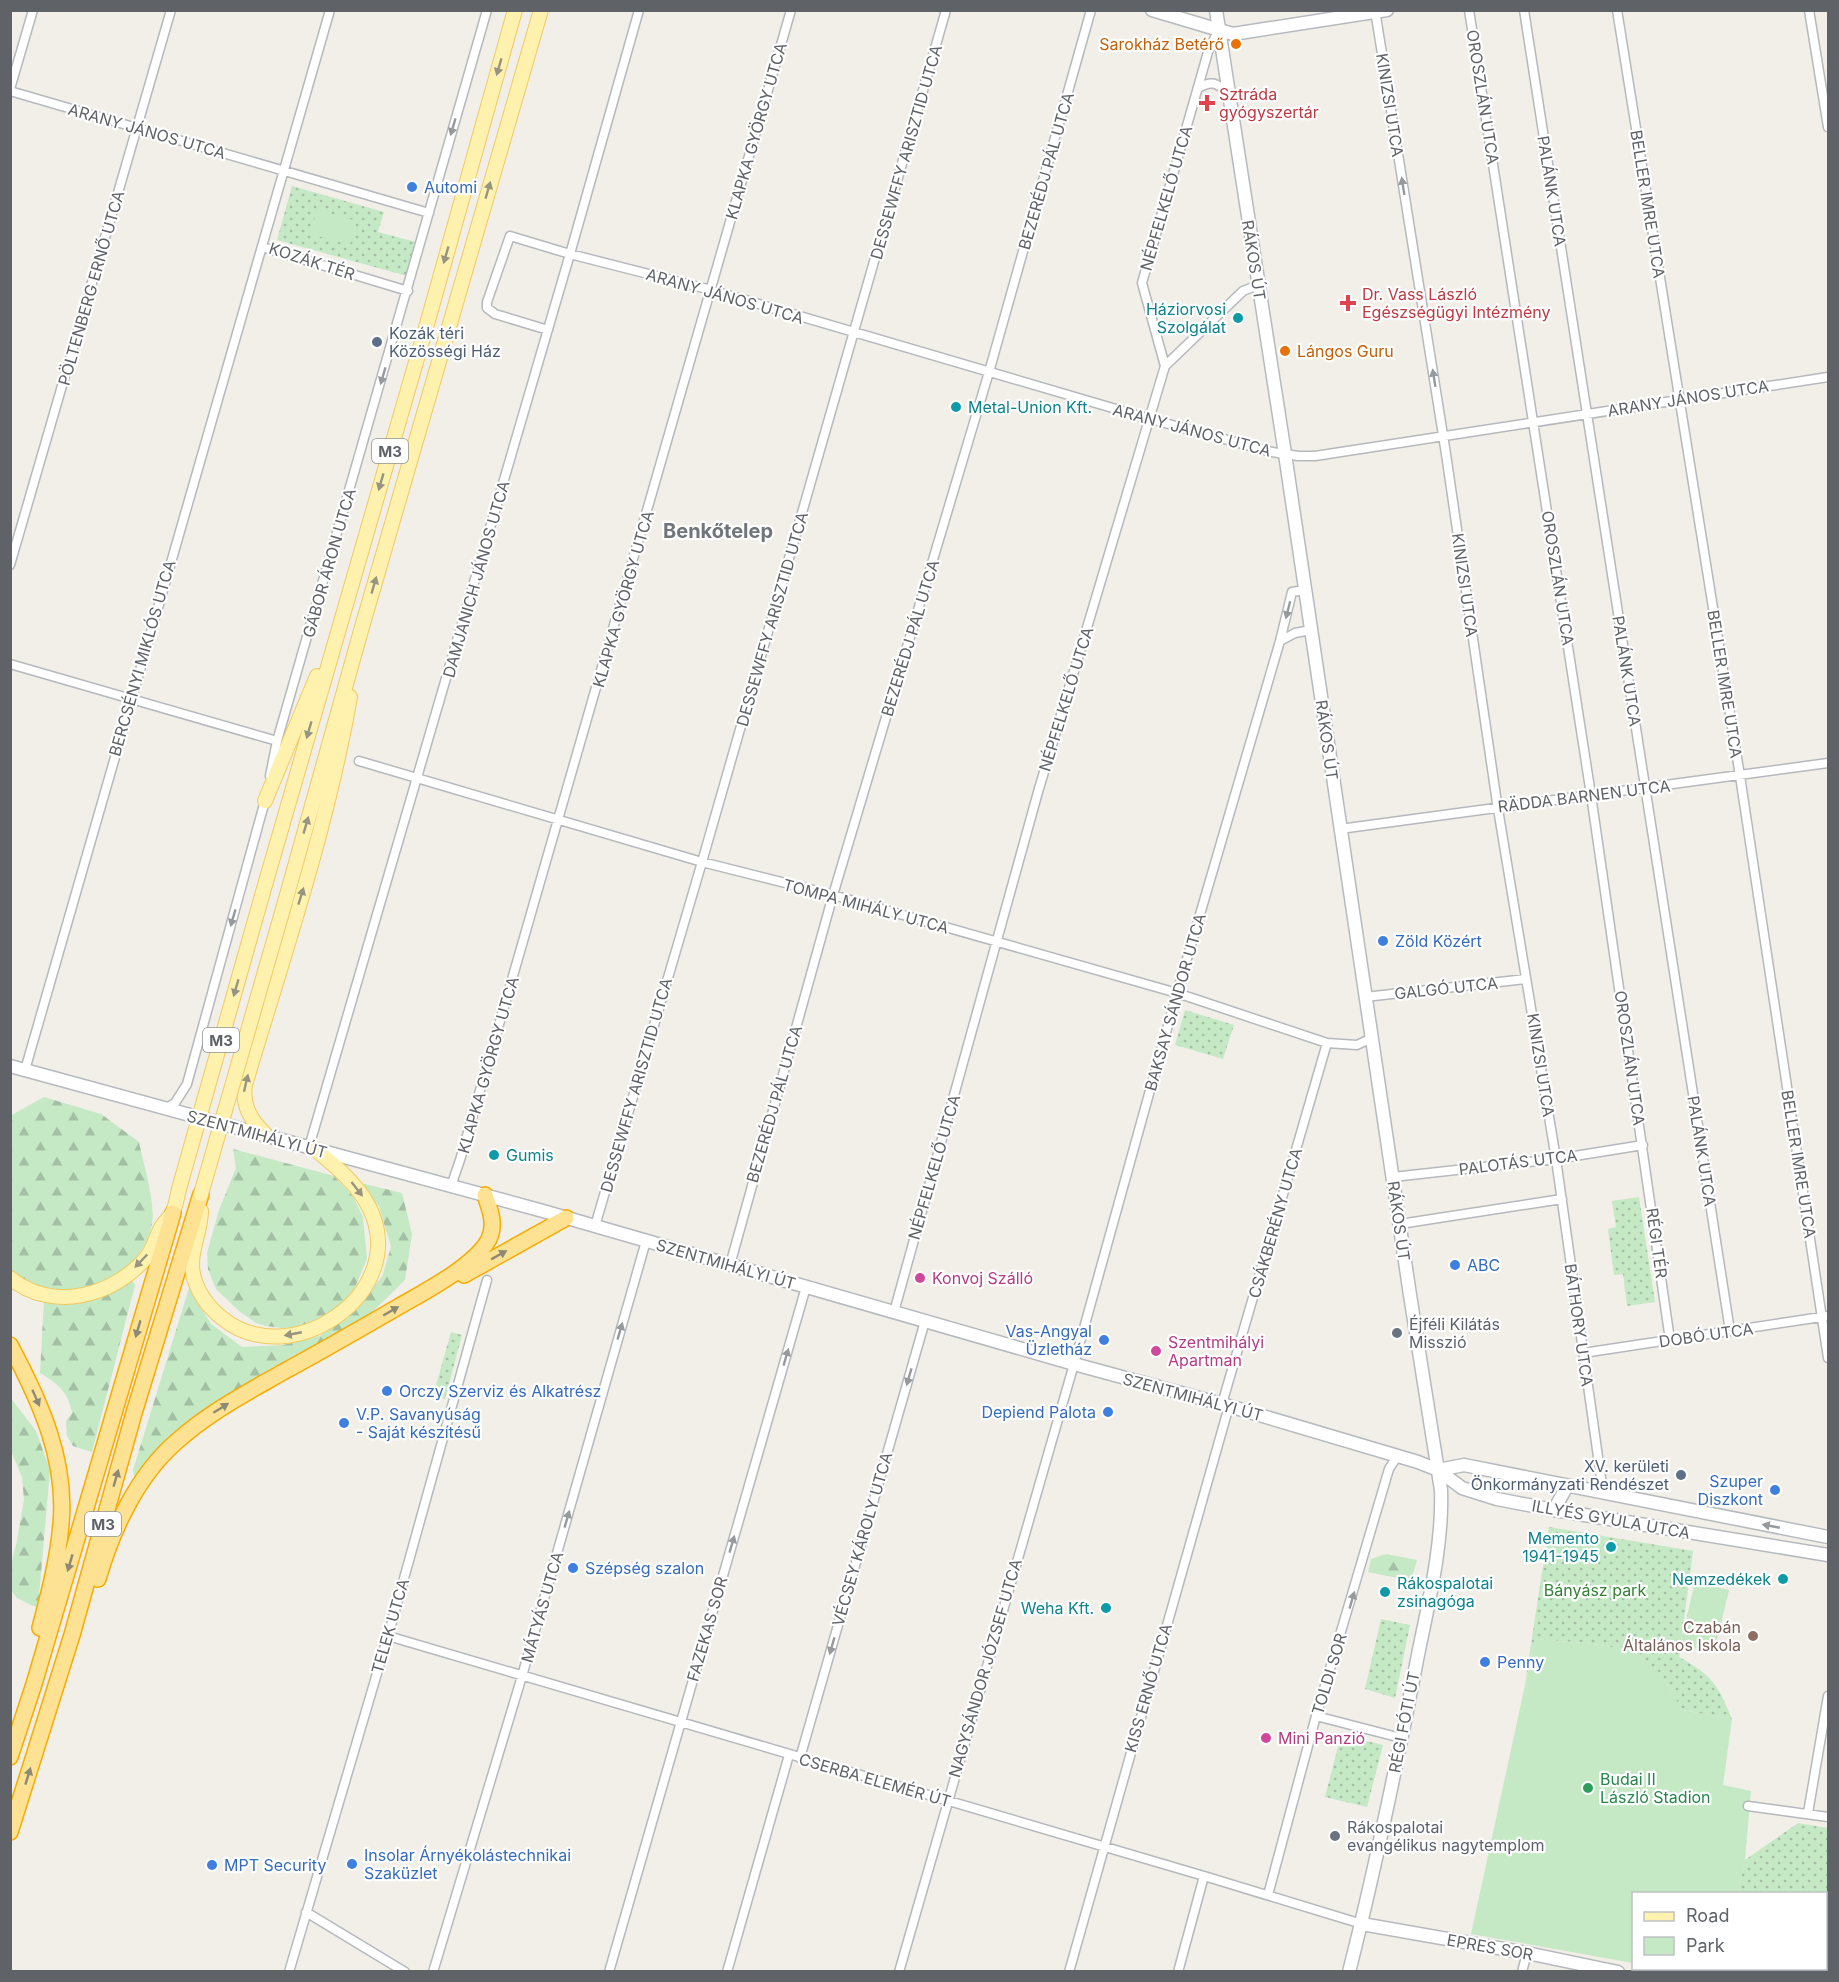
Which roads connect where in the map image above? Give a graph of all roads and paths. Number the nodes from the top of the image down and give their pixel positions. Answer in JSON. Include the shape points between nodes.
{"nodes":[{"id":1,"x":33,"y":10,"type":"edge"},
{"id":2,"x":171,"y":10,"type":"edge"},
{"id":3,"x":330,"y":10,"type":"edge"},
{"id":4,"x":487,"y":10,"type":"edge"},
{"id":5,"x":515,"y":10,"type":"edge"},
{"id":6,"x":541,"y":10,"type":"edge"},
{"id":7,"x":639,"y":10,"type":"edge"},
{"id":8,"x":791,"y":10,"type":"edge"},
{"id":9,"x":946,"y":10,"type":"edge"},
{"id":10,"x":1091,"y":10,"type":"edge"},
{"id":11,"x":1152,"y":10,"type":"edge"},
{"id":12,"x":1216,"y":10,"type":"edge"},
{"id":13,"x":1469,"y":10,"type":"edge"},
{"id":14,"x":1524,"y":10,"type":"edge"},
{"id":15,"x":1617,"y":10,"type":"edge"},
{"id":16,"x":1809,"y":10,"type":"edge"},
{"id":17,"x":1379,"y":11,"type":"edge"},
{"id":18,"x":1218,"y":31,"type":"junction"},
{"id":19,"x":1198,"y":88,"type":"junction"},
{"id":20,"x":10,"y":90,"type":"edge"},
{"id":21,"x":1228,"y":92,"type":"junction"},
{"id":22,"x":1828,"y":126,"type":"edge"},
{"id":23,"x":137,"y":128,"type":"junction"},
{"id":24,"x":284,"y":171,"type":"junction"},
{"id":25,"x":429,"y":213,"type":"junction"},
{"id":26,"x":262,"y":247,"type":"junction"},
{"id":27,"x":570,"y":254,"type":"junction"},
{"id":28,"x":1258,"y":285,"type":"junction"},
{"id":29,"x":711,"y":290,"type":"junction"},
{"id":30,"x":408,"y":291,"type":"junction"},
{"id":31,"x":548,"y":330,"type":"junction"},
{"id":32,"x":855,"y":333,"type":"junction"},
{"id":33,"x":1165,"y":366,"type":"junction"},
{"id":34,"x":989,"y":372,"type":"junction"},
{"id":35,"x":1828,"y":377,"type":"edge"},
{"id":36,"x":1680,"y":400,"type":"junction"},
{"id":37,"x":1588,"y":414,"type":"junction"},
{"id":38,"x":1150,"y":419,"type":"junction"},
{"id":39,"x":1534,"y":422,"type":"junction"},
{"id":40,"x":1443,"y":436,"type":"junction"},
{"id":41,"x":1285,"y":454,"type":"junction"},
{"id":42,"x":10,"y":566,"type":"edge"},
{"id":43,"x":1305,"y":590,"type":"junction"},
{"id":44,"x":341,"y":619,"type":"junction"},
{"id":45,"x":362,"y":627,"type":"junction"},
{"id":46,"x":1311,"y":630,"type":"junction"},
{"id":47,"x":1280,"y":641,"type":"junction"},
{"id":48,"x":10,"y":664,"type":"edge"},
{"id":49,"x":131,"y":698,"type":"junction"},
{"id":50,"x":277,"y":741,"type":"junction"},
{"id":51,"x":359,"y":761,"type":"dead end"},
{"id":52,"x":1828,"y":762,"type":"edge"},
{"id":53,"x":1740,"y":776,"type":"junction"},
{"id":54,"x":418,"y":778,"type":"junction"},
{"id":55,"x":1645,"y":789,"type":"junction"},
{"id":56,"x":1591,"y":795,"type":"junction"},
{"id":57,"x":265,"y":801,"type":"junction"},
{"id":58,"x":1498,"y":807,"type":"junction"},
{"id":59,"x":559,"y":820,"type":"junction"},
{"id":60,"x":1340,"y":829,"type":"junction"},
{"id":61,"x":702,"y":862,"type":"junction"},
{"id":62,"x":832,"y":896,"type":"junction"},
{"id":63,"x":997,"y":942,"type":"junction"},
{"id":64,"x":1526,"y":978,"type":"junction"},
{"id":65,"x":1177,"y":993,"type":"junction"},
{"id":66,"x":1365,"y":997,"type":"junction"},
{"id":67,"x":1372,"y":1038,"type":"junction"},
{"id":68,"x":1327,"y":1042,"type":"junction"},
{"id":69,"x":10,"y":1066,"type":"edge"},
{"id":70,"x":25,"y":1070,"type":"junction"},
{"id":71,"x":164,"y":1109,"type":"junction"},
{"id":72,"x":265,"y":1134,"type":"junction"},
{"id":73,"x":1643,"y":1145,"type":"junction"},
{"id":74,"x":312,"y":1148,"type":"junction"},
{"id":75,"x":1556,"y":1159,"type":"junction"},
{"id":76,"x":1393,"y":1177,"type":"junction"},
{"id":77,"x":451,"y":1186,"type":"junction"},
{"id":78,"x":201,"y":1194,"type":"junction"},
{"id":79,"x":485,"y":1195,"type":"junction"},
{"id":80,"x":1562,"y":1199,"type":"junction"},
{"id":81,"x":173,"y":1213,"type":"junction"},
{"id":82,"x":566,"y":1218,"type":"junction"},
{"id":83,"x":1400,"y":1224,"type":"junction"},
{"id":84,"x":595,"y":1226,"type":"junction"},
{"id":85,"x":646,"y":1241,"type":"junction"},
{"id":86,"x":730,"y":1265,"type":"junction"},
{"id":87,"x":10,"y":1278,"type":"edge"},
{"id":88,"x":487,"y":1280,"type":"dead end"},
{"id":89,"x":806,"y":1287,"type":"junction"},
{"id":90,"x":428,"y":1290,"type":"junction"},
{"id":91,"x":894,"y":1312,"type":"junction"},
{"id":92,"x":1826,"y":1317,"type":"edge"},
{"id":93,"x":925,"y":1321,"type":"junction"},
{"id":94,"x":1730,"y":1331,"type":"junction"},
{"id":95,"x":1670,"y":1340,"type":"junction"},
{"id":96,"x":10,"y":1345,"type":"edge"},
{"id":97,"x":1583,"y":1353,"type":"junction"},
{"id":98,"x":1828,"y":1358,"type":"edge"},
{"id":99,"x":1074,"y":1364,"type":"junction"},
{"id":100,"x":1226,"y":1405,"type":"junction"},
{"id":101,"x":1398,"y":1455,"type":"junction"},
{"id":102,"x":1438,"y":1470,"type":"junction"},
{"id":103,"x":1567,"y":1486,"type":"junction"},
{"id":104,"x":1598,"y":1491,"type":"junction"},
{"id":105,"x":1554,"y":1510,"type":"junction"},
{"id":106,"x":1828,"y":1537,"type":"edge"},
{"id":107,"x":1828,"y":1555,"type":"edge"},
{"id":108,"x":72,"y":1635,"type":"junction"},
{"id":109,"x":388,"y":1636,"type":"junction"},
{"id":110,"x":522,"y":1676,"type":"junction"},
{"id":111,"x":34,"y":1684,"type":"junction"},
{"id":112,"x":1828,"y":1696,"type":"edge"},
{"id":113,"x":1316,"y":1716,"type":"junction"},
{"id":114,"x":680,"y":1721,"type":"junction"},
{"id":115,"x":1401,"y":1738,"type":"junction"},
{"id":116,"x":789,"y":1755,"type":"junction"},
{"id":117,"x":10,"y":1757,"type":"edge"},
{"id":118,"x":800,"y":1758,"type":"junction"},
{"id":119,"x":947,"y":1800,"type":"junction"},
{"id":120,"x":1748,"y":1806,"type":"dead end"},
{"id":121,"x":1808,"y":1813,"type":"junction"},
{"id":122,"x":1828,"y":1817,"type":"edge"},
{"id":123,"x":10,"y":1832,"type":"edge"},
{"id":124,"x":1103,"y":1847,"type":"junction"},
{"id":125,"x":1204,"y":1876,"type":"junction"},
{"id":126,"x":1268,"y":1895,"type":"junction"},
{"id":127,"x":306,"y":1912,"type":"junction"},
{"id":128,"x":1362,"y":1924,"type":"junction"},
{"id":129,"x":1527,"y":1953,"type":"junction"},
{"id":130,"x":289,"y":1971,"type":"edge"},
{"id":131,"x":405,"y":1971,"type":"edge"},
{"id":132,"x":433,"y":1971,"type":"edge"},
{"id":133,"x":609,"y":1971,"type":"edge"},
{"id":134,"x":727,"y":1971,"type":"edge"},
{"id":135,"x":898,"y":1971,"type":"edge"},
{"id":136,"x":1069,"y":1971,"type":"edge"},
{"id":137,"x":1178,"y":1971,"type":"edge"},
{"id":138,"x":1349,"y":1971,"type":"edge"},
{"id":139,"x":1522,"y":1971,"type":"edge"},
{"id":140,"x":1618,"y":1971,"type":"edge"}],
"edges":[{"from":1,"to":20,"type":"street"},
{"from":2,"to":23,"type":"street","name":"PÖLTENBERG ERNŐ UTCA"},
{"from":3,"to":24,"type":"street"},
{"from":4,"to":25,"type":"street","name":"GÁBOR ÁRON UTCA","one_way":true},
{"from":5,"to":44,"type":"main road","number":"M3","one_way":true},
{"from":45,"to":6,"type":"main road","number":"M3","one_way":true},
{"from":7,"to":27,"type":"street","name":"DAMJANICH JÁNOS UTCA"},
{"from":8,"to":29,"type":"street","name":"KLAPKA GYÖRGY UTCA"},
{"from":9,"to":32,"type":"street","name":"DESSEWFFY ARISZTID UTCA"},
{"from":10,"to":34,"type":"street","name":"BEZERÉDJ PÁL UTCA"},
{"from":11,"to":18,"type":"main road"},
{"from":12,"to":18,"type":"main road","name":"RÁKOS ÚT"},
{"from":13,"to":39,"type":"street","name":"OROSZLÁN UTCA"},
{"from":14,"to":37,"type":"street","name":"PALÁNK UTCA"},
{"from":15,"to":36,"type":"street","name":"BELLER IMRE UTCA"},
{"from":16,"to":22,"type":"street"},
{"from":17,"to":18,"type":"main road","via":[[1233,34]]},
{"from":40,"to":17,"type":"street","name":"KINIZSI UTCA","one_way":true},
{"from":18,"to":19,"type":"street","name":"NÉPFELKELŐ UTCA"},
{"from":18,"to":21,"type":"main road","name":"RÁKOS ÚT"},
{"from":19,"to":21,"type":"street","via":[[1213,82]]},
{"from":19,"to":33,"type":"street","name":"NÉPFELKELŐ UTCA","via":[[1142,283]]},
{"from":20,"to":23,"type":"street","name":"ARANY JÁNOS UTCA"},
{"from":21,"to":28,"type":"main road","name":"RÁKOS ÚT"},
{"from":23,"to":24,"type":"street","name":"ARANY JÁNOS UTCA"},
{"from":23,"to":42,"type":"street","name":"PÖLTENBERG ERNŐ UTCA"},
{"from":24,"to":25,"type":"street"},
{"from":24,"to":26,"type":"street","name":"KOZÁK TÉR"},
{"from":25,"to":30,"type":"street","name":"GÁBOR ÁRON UTCA"},
{"from":26,"to":30,"type":"street","name":"KOZÁK TÉR"},
{"from":26,"to":49,"type":"street","name":"BERCSÉNYI MIKLÓS UTCA"},
{"from":27,"to":29,"type":"street","name":"ARANY JÁNOS UTCA"},
{"from":27,"to":31,"type":"street","name":"DAMJANICH JÁNOS UTCA"},
{"from":27,"to":31,"type":"street","via":[[510,236],[487,302],[487,308],[495,314]]},
{"from":28,"to":33,"type":"street","via":[[1243,291]]},
{"from":28,"to":41,"type":"main road","name":"RÁKOS ÚT"},
{"from":29,"to":32,"type":"street","name":"ARANY JÁNOS UTCA"},
{"from":29,"to":59,"type":"street","name":"KLAPKA GYÖRGY UTCA"},
{"from":30,"to":50,"type":"street","name":"GÁBOR ÁRON UTCA","one_way":true},
{"from":31,"to":54,"type":"street","name":"DAMJANICH JÁNOS UTCA"},
{"from":32,"to":34,"type":"street","name":"ARANY JÁNOS UTCA"},
{"from":32,"to":61,"type":"street","name":"DESSEWFFY ARISZTID UTCA"},
{"from":33,"to":38,"type":"street","name":"NÉPFELKELŐ UTCA"},
{"from":34,"to":38,"type":"street","name":"ARANY JÁNOS UTCA"},
{"from":34,"to":62,"type":"street","name":"BEZERÉDJ PÁL UTCA"},
{"from":35,"to":36,"type":"street","name":"ARANY JÁNOS UTCA"},
{"from":36,"to":37,"type":"street","name":"ARANY JÁNOS UTCA"},
{"from":36,"to":53,"type":"street","name":"BELLER IMRE UTCA"},
{"from":37,"to":39,"type":"street","name":"ARANY JÁNOS UTCA"},
{"from":37,"to":55,"type":"street","name":"PALÁNK UTCA"},
{"from":38,"to":41,"type":"street","name":"ARANY JÁNOS UTCA"},
{"from":38,"to":63,"type":"street","name":"NÉPFELKELŐ UTCA"},
{"from":39,"to":40,"type":"street","name":"ARANY JÁNOS UTCA"},
{"from":39,"to":56,"type":"street","name":"OROSZLÁN UTCA"},
{"from":40,"to":41,"type":"street","name":"ARANY JÁNOS UTCA","via":[[1315,456]]},
{"from":40,"to":58,"type":"street","name":"KINIZSI UTCA"},
{"from":41,"to":43,"type":"main road","name":"RÁKOS ÚT"},
{"from":43,"to":46,"type":"main road","name":"RÁKOS ÚT"},
{"from":43,"to":47,"type":"street","name":"BAKSAY SÁNDOR UTCA","one_way":true,"via":[[1292,592]]},
{"from":44,"to":57,"type":"main road"},
{"from":44,"to":81,"type":"main road","number":"M3","one_way":true,"bridge":true},
{"from":72,"to":45,"type":"main road","one_way":true,"via":[[246,1107],[245,1085],[340,755]]},
{"from":78,"to":45,"type":"main road","number":"M3","one_way":true,"bridge":true},
{"from":46,"to":47,"type":"street"},
{"from":46,"to":60,"type":"main road","name":"RÁKOS ÚT"},
{"from":47,"to":65,"type":"street","name":"BAKSAY SÁNDOR UTCA"},
{"from":48,"to":49,"type":"street"},
{"from":49,"to":50,"type":"street"},
{"from":49,"to":70,"type":"street","name":"BERCSÉNYI MIKLÓS UTCA"},
{"from":50,"to":57,"type":"street","name":"GÁBOR ÁRON UTCA"},
{"from":51,"to":54,"type":"street","name":"TOMPA MIHÁLY UTCA"},
{"from":52,"to":53,"type":"street","name":"RÄDDA BARNEN UTCA"},
{"from":53,"to":55,"type":"street","name":"RÄDDA BARNEN UTCA"},
{"from":53,"to":92,"type":"street","name":"BELLER IMRE UTCA"},
{"from":54,"to":59,"type":"street","name":"TOMPA MIHÁLY UTCA"},
{"from":54,"to":74,"type":"street","name":"DAMJANICH JÁNOS UTCA"},
{"from":55,"to":56,"type":"street","name":"RÄDDA BARNEN UTCA"},
{"from":55,"to":94,"type":"street","name":"PALÁNK UTCA"},
{"from":56,"to":58,"type":"street","name":"RÄDDA BARNEN UTCA"},
{"from":56,"to":73,"type":"street","name":"OROSZLÁN UTCA"},
{"from":57,"to":71,"type":"street","name":"GÁBOR ÁRON UTCA","one_way":true,"via":[[187,1084],[175,1103]]},
{"from":58,"to":60,"type":"street","name":"RÄDDA BARNEN UTCA"},
{"from":58,"to":64,"type":"street","name":"KINIZSI UTCA"},
{"from":59,"to":61,"type":"street","name":"TOMPA MIHÁLY UTCA"},
{"from":59,"to":77,"type":"street","name":"KLAPKA GYÖRGY UTCA"},
{"from":60,"to":66,"type":"main road","name":"RÁKOS ÚT"},
{"from":61,"to":62,"type":"street","name":"TOMPA MIHÁLY UTCA"},
{"from":61,"to":84,"type":"street","name":"DESSEWFFY ARISZTID UTCA"},
{"from":62,"to":63,"type":"street","name":"TOMPA MIHÁLY UTCA"},
{"from":62,"to":86,"type":"street","name":"BEZERÉDJ PÁL UTCA"},
{"from":63,"to":65,"type":"street","name":"TOMPA MIHÁLY UTCA"},
{"from":63,"to":91,"type":"street","name":"NÉPFELKELŐ UTCA"},
{"from":64,"to":66,"type":"street","name":"GALGÓ UTCA"},
{"from":64,"to":75,"type":"street","name":"KINIZSI UTCA"},
{"from":65,"to":68,"type":"street","name":"TOMPA MIHÁLY UTCA"},
{"from":65,"to":99,"type":"street","name":"BAKSAY SÁNDOR UTCA"},
{"from":66,"to":67,"type":"main road","name":"RÁKOS ÚT"},
{"from":67,"to":68,"type":"street","name":"TOMPA MIHÁLY UTCA","via":[[1356,1045]]},
{"from":67,"to":76,"type":"main road","name":"RÁKOS ÚT"},
{"from":68,"to":100,"type":"street","name":"CSÁKBERÉNY UTCA"},
{"from":69,"to":70,"type":"main road","name":"SZENTMIHÁLYI ÚT"},
{"from":70,"to":71,"type":"main road","name":"SZENTMIHÁLYI ÚT"},
{"from":71,"to":72,"type":"main road","name":"SZENTMIHÁLYI ÚT"},
{"from":72,"to":74,"type":"main road","name":"SZENTMIHÁLYI ÚT"},
{"from":73,"to":75,"type":"street","name":"PALOTÁS UTCA"},
{"from":73,"to":95,"type":"street","name":"RÉGI TÉR"},
{"from":74,"to":77,"type":"main road","name":"SZENTMIHÁLYI ÚT"},
{"from":74,"to":78,"type":"main road","one_way":true,"via":[[341,1170],[358,1190],[369,1207],[379,1242],[366,1285],[352,1304],[314,1329],[290,1336],[264,1336],[240,1330],[210,1309],[193,1275]]},
{"from":75,"to":76,"type":"street","name":"PALOTÁS UTCA"},
{"from":75,"to":80,"type":"street","name":"BÁTHORY UTCA"},
{"from":76,"to":83,"type":"main road","name":"RÁKOS ÚT"},
{"from":77,"to":79,"type":"main road","name":"SZENTMIHÁLYI ÚT"},
{"from":108,"to":78,"type":"highway","number":"M3","one_way":true},
{"from":79,"to":82,"type":"main road","name":"SZENTMIHÁLYI ÚT"},
{"from":79,"to":90,"type":"highway","via":[[493,1222],[490,1238],[477,1255]]},
{"from":80,"to":83,"type":"street"},
{"from":80,"to":97,"type":"street","name":"BÁTHORY UTCA"},
{"from":81,"to":87,"type":"main road","one_way":true,"via":[[146,1258],[100,1291],[57,1297],[37,1293]]},
{"from":81,"to":111,"type":"highway","number":"M3","one_way":true},
{"from":82,"to":84,"type":"main road","name":"SZENTMIHÁLYI ÚT"},
{"from":90,"to":82,"type":"highway","one_way":true,"via":[[464,1275]]},
{"from":83,"to":102,"type":"main road","name":"RÁKOS ÚT"},
{"from":84,"to":85,"type":"main road","name":"SZENTMIHÁLYI ÚT"},
{"from":85,"to":86,"type":"main road","name":"SZENTMIHÁLYI ÚT"},
{"from":110,"to":85,"type":"street","name":"MÁTYÁS UTCA","one_way":true},
{"from":86,"to":89,"type":"main road","name":"SZENTMIHÁLYI ÚT"},
{"from":88,"to":109,"type":"street","name":"TELEK UTCA"},
{"from":89,"to":91,"type":"main road","name":"SZENTMIHÁLYI ÚT"},
{"from":114,"to":89,"type":"street","name":"FAZEKAS SOR","one_way":true},
{"from":108,"to":90,"type":"highway","one_way":true,"via":[[91,1605],[101,1568],[128,1506],[157,1461],[174,1443],[219,1408]]},
{"from":91,"to":93,"type":"main road","name":"SZENTMIHÁLYI ÚT"},
{"from":92,"to":94,"type":"street","name":"DOBÓ UTCA"},
{"from":92,"to":98,"type":"street","name":"BELLER IMRE UTCA"},
{"from":93,"to":99,"type":"main road","name":"SZENTMIHÁLYI ÚT"},
{"from":93,"to":118,"type":"street","name":"VÉCSEY KÁROLY UTCA","one_way":true},
{"from":94,"to":95,"type":"street","name":"DOBÓ UTCA"},
{"from":95,"to":97,"type":"street","name":"DOBÓ UTCA"},
{"from":96,"to":111,"type":"highway","one_way":true,"via":[[49,1430],[61,1482],[61,1526],[32,1665]]},
{"from":97,"to":104,"type":"street","name":"BÁTHORY UTCA","via":[[1601,1478]]},
{"from":99,"to":100,"type":"main road","name":"SZENTMIHÁLYI ÚT"},
{"from":99,"to":119,"type":"street","name":"NAGYSÁNDOR JÓZSEF UTCA"},
{"from":100,"to":101,"type":"main road","name":"SZENTMIHÁLYI ÚT"},
{"from":100,"to":124,"type":"street","name":"KISS ERNŐ UTCA"},
{"from":101,"to":102,"type":"main road","name":"SZENTMIHÁLYI ÚT"},
{"from":113,"to":101,"type":"street","name":"TOLDI SOR","one_way":true,"via":[[1389,1469]]},
{"from":102,"to":103,"type":"main road","name":"ILLYÉS GYULA UTCA","via":[[1464,1465]]},
{"from":102,"to":105,"type":"main road","name":"ILLYÉS GYULA UTCA","via":[[1462,1488]]},
{"from":102,"to":115,"type":"main road","name":"RÉGI FÓTI ÚT","via":[[1438,1549]]},
{"from":103,"to":104,"type":"main road","name":"ILLYÉS GYULA UTCA"},
{"from":103,"to":105,"type":"main road"},
{"from":106,"to":104,"type":"main road","name":"ILLYÉS GYULA UTCA","one_way":true},
{"from":105,"to":107,"type":"main road","name":"ILLYÉS GYULA UTCA"},
{"from":123,"to":108,"type":"highway","number":"M3","one_way":true},
{"from":109,"to":110,"type":"street","name":"CSERBA ELEMÉR ÚT"},
{"from":109,"to":127,"type":"street","name":"TELEK UTCA"},
{"from":110,"to":114,"type":"street","name":"CSERBA ELEMÉR ÚT"},
{"from":110,"to":132,"type":"street","name":"MÁTYÁS UTCA"},
{"from":111,"to":117,"type":"highway","number":"M3"},
{"from":112,"to":121,"type":"street"},
{"from":113,"to":115,"type":"street"},
{"from":113,"to":126,"type":"street","name":"TOLDI SOR"},
{"from":114,"to":116,"type":"street","name":"CSERBA ELEMÉR ÚT"},
{"from":114,"to":133,"type":"street","name":"FAZEKAS SOR"},
{"from":115,"to":128,"type":"main road","name":"RÉGI FÓTI ÚT"},
{"from":116,"to":118,"type":"street","name":"CSERBA ELEMÉR ÚT"},
{"from":116,"to":134,"type":"street"},
{"from":118,"to":119,"type":"street","name":"CSERBA ELEMÉR ÚT"},
{"from":119,"to":124,"type":"street","name":"CSERBA ELEMÉR ÚT"},
{"from":119,"to":135,"type":"street","name":"NAGYSÁNDOR JÓZSEF UTCA"},
{"from":120,"to":121,"type":"street"},
{"from":121,"to":122,"type":"street"},
{"from":124,"to":125,"type":"street","name":"CSERBA ELEMÉR ÚT"},
{"from":124,"to":136,"type":"street","name":"KISS ERNŐ UTCA"},
{"from":125,"to":126,"type":"street","name":"CSERBA ELEMÉR ÚT"},
{"from":125,"to":137,"type":"street"},
{"from":126,"to":128,"type":"street","name":"CSERBA ELEMÉR ÚT"},
{"from":127,"to":130,"type":"street","name":"TELEK UTCA"},
{"from":127,"to":131,"type":"street"},
{"from":128,"to":129,"type":"main road","name":"EPRES SOR"},
{"from":128,"to":138,"type":"main road","name":"RÉGI FÓTI ÚT"},
{"from":129,"to":139,"type":"street"},
{"from":129,"to":140,"type":"main road","name":"EPRES SOR"}]}
